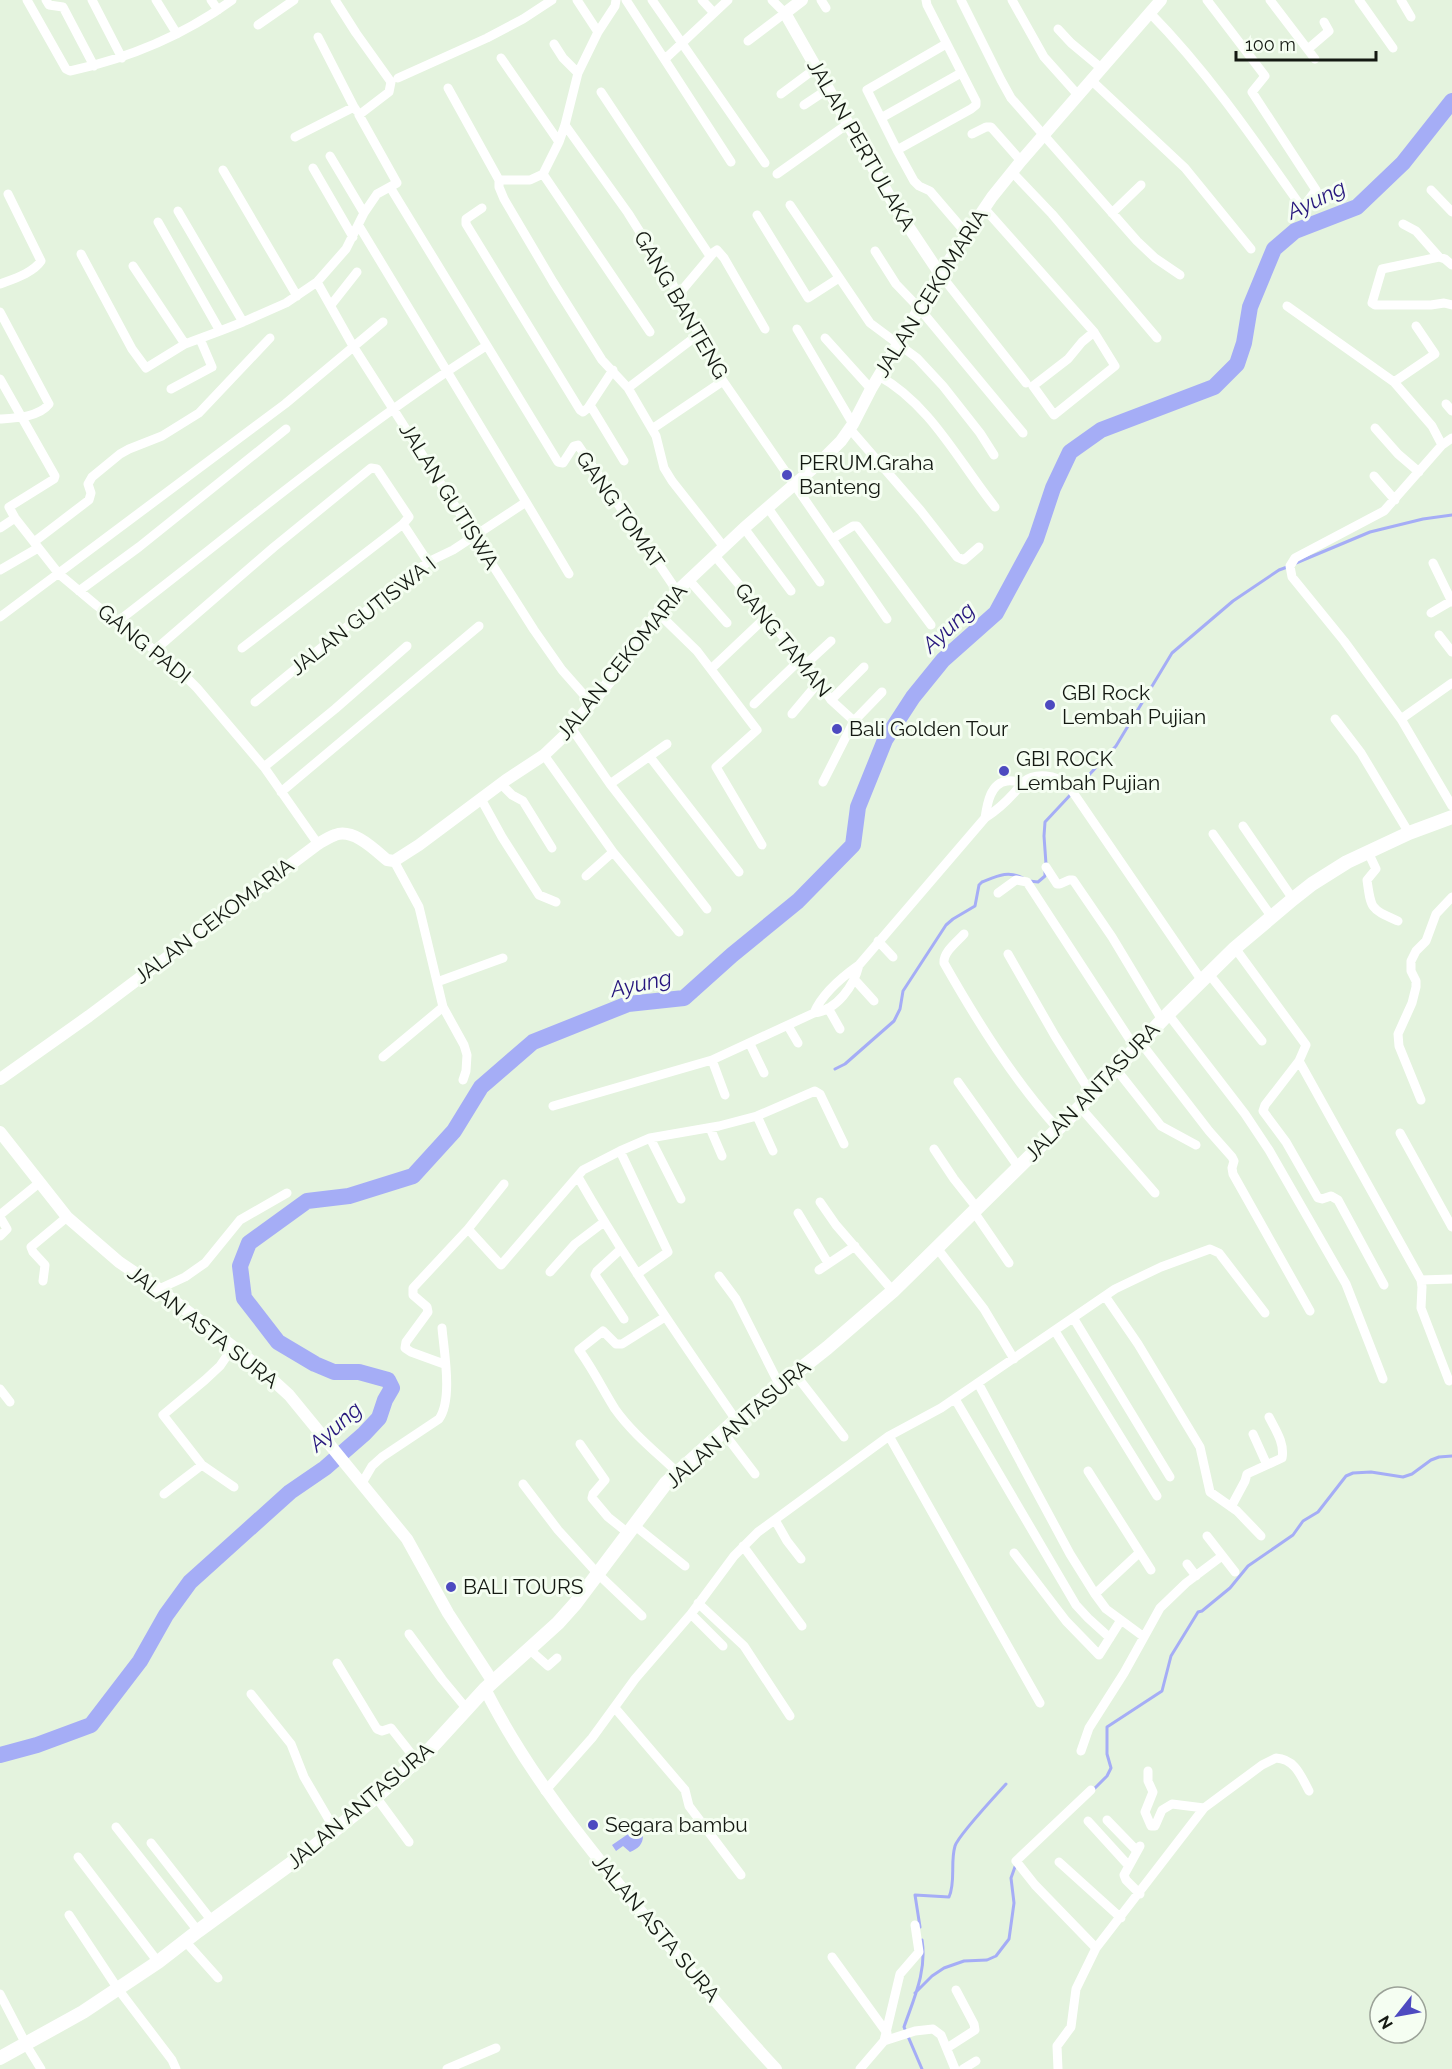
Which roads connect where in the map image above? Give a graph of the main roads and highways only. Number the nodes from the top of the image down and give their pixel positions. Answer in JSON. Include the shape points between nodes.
{"nodes":[{"id":1,"x":1452,"y":817,"type":"edge"},
{"id":2,"x":0,"y":2058,"type":"edge"}],
"edges":[{"from":1,"to":2,"type":"main road","name":"JALAN ANTASURA","via":[[1347,862],[1293,898],[1235,948],[893,1291],[677,1472],[558,1623],[376,1797],[158,1962],[83,2012]]}]}
